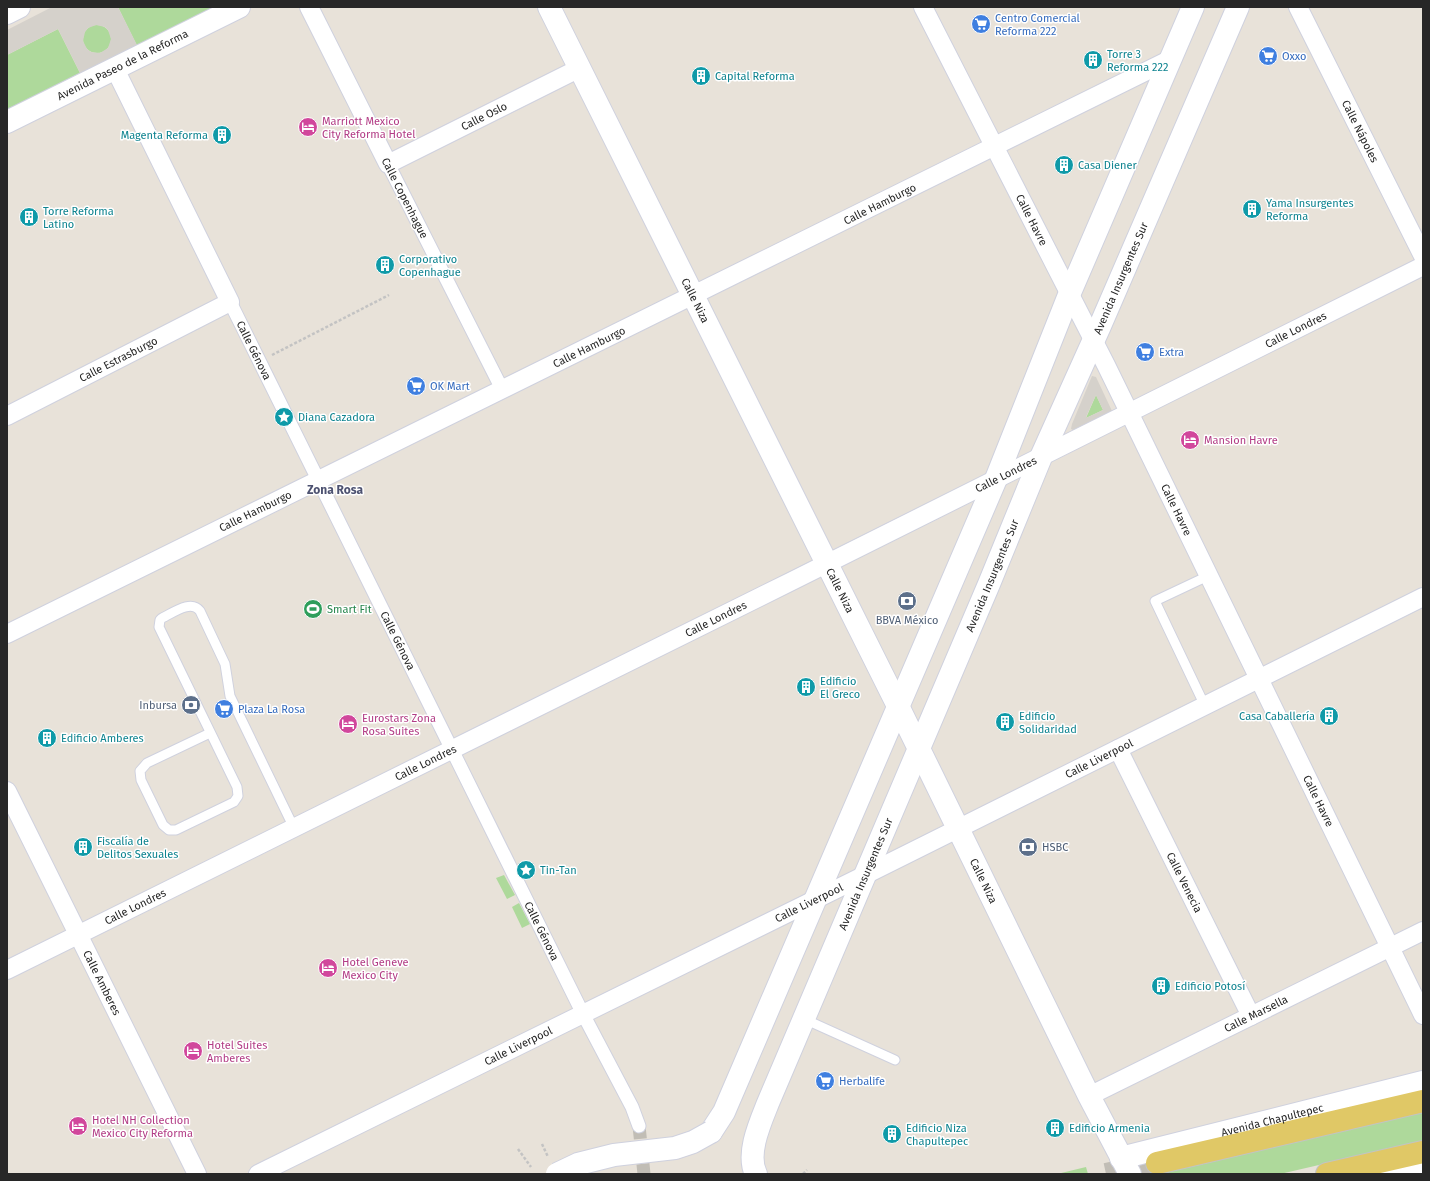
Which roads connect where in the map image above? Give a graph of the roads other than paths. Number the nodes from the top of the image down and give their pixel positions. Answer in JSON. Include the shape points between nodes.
{"nodes":[{"id":1,"x":19,"y":7,"type":"edge"},
{"id":2,"x":239,"y":7,"type":"edge"},
{"id":3,"x":309,"y":7,"type":"edge"},
{"id":4,"x":549,"y":7,"type":"edge"},
{"id":5,"x":923,"y":7,"type":"edge"},
{"id":6,"x":1193,"y":7,"type":"edge"},
{"id":7,"x":1238,"y":7,"type":"edge"},
{"id":8,"x":1298,"y":7,"type":"edge"},
{"id":9,"x":7,"y":13,"type":"edge"},
{"id":10,"x":1171,"y":59,"type":"junction"},
{"id":11,"x":580,"y":68,"type":"junction"},
{"id":12,"x":115,"y":69,"type":"junction"},
{"id":13,"x":7,"y":122,"type":"edge"},
{"id":14,"x":994,"y":147,"type":"junction"},
{"id":15,"x":388,"y":164,"type":"junction"},
{"id":16,"x":1423,"y":256,"type":"edge"},
{"id":17,"x":1423,"y":266,"type":"edge"},
{"id":18,"x":693,"y":295,"type":"junction"},
{"id":19,"x":1069,"y":295,"type":"junction"},
{"id":20,"x":230,"y":302,"type":"junction"},
{"id":21,"x":1093,"y":341,"type":"junction"},
{"id":22,"x":502,"y":389,"type":"junction"},
{"id":23,"x":1129,"y":413,"type":"junction"},
{"id":24,"x":7,"y":416,"type":"edge"},
{"id":25,"x":1041,"y":457,"type":"junction"},
{"id":26,"x":996,"y":479,"type":"junction"},
{"id":27,"x":317,"y":480,"type":"junction"},
{"id":28,"x":827,"y":563,"type":"junction"},
{"id":29,"x":1208,"y":576,"type":"junction"},
{"id":30,"x":1423,"y":597,"type":"edge"},
{"id":31,"x":7,"y":634,"type":"edge"},
{"id":32,"x":1259,"y":679,"type":"junction"},
{"id":33,"x":898,"y":706,"type":"junction"},
{"id":34,"x":1205,"y":706,"type":"junction"},
{"id":35,"x":210,"y":733,"type":"junction"},
{"id":36,"x":919,"y":748,"type":"junction"},
{"id":37,"x":452,"y":749,"type":"junction"},
{"id":38,"x":1118,"y":749,"type":"junction"},
{"id":39,"x":7,"y":791,"type":"edge"},
{"id":40,"x":294,"y":828,"type":"junction"},
{"id":41,"x":958,"y":829,"type":"junction"},
{"id":42,"x":865,"y":876,"type":"junction"},
{"id":43,"x":817,"y":898,"type":"junction"},
{"id":44,"x":1423,"y":930,"type":"edge"},
{"id":45,"x":78,"y":934,"type":"junction"},
{"id":46,"x":1390,"y":947,"type":"junction"},
{"id":47,"x":7,"y":970,"type":"edge"},
{"id":48,"x":583,"y":1014,"type":"junction"},
{"id":49,"x":1423,"y":1015,"type":"edge"},
{"id":50,"x":1251,"y":1016,"type":"junction"},
{"id":51,"x":804,"y":1019,"type":"junction"},
{"id":52,"x":895,"y":1060,"type":"dead end"},
{"id":53,"x":1423,"y":1082,"type":"edge"},
{"id":54,"x":1089,"y":1096,"type":"junction"},
{"id":55,"x":1423,"y":1101,"type":"edge"},
{"id":56,"x":639,"y":1126,"type":"tunnel mouth"},
{"id":57,"x":1423,"y":1152,"type":"edge"},
{"id":58,"x":1157,"y":1163,"type":"tunnel mouth"},
{"id":59,"x":1423,"y":1165,"type":"edge"},
{"id":60,"x":1126,"y":1166,"type":"edge"},
{"id":61,"x":197,"y":1174,"type":"edge"},
{"id":62,"x":258,"y":1174,"type":"edge"},
{"id":63,"x":557,"y":1174,"type":"edge"},
{"id":64,"x":756,"y":1174,"type":"edge"},
{"id":65,"x":1327,"y":1174,"type":"edge"},
{"id":66,"x":1383,"y":1174,"type":"edge"}],
"edges":[{"from":1,"to":9,"type":"main road"},
{"from":2,"to":12,"type":"main road","name":"Avenida Paseo de la Reforma"},
{"from":3,"to":15,"type":"street","name":"Calle Copenhague"},
{"from":4,"to":11,"type":"main road","name":"Calle Niza"},
{"from":5,"to":14,"type":"street","name":"Calle Havre"},
{"from":6,"to":10,"type":"main road"},
{"from":7,"to":21,"type":"main road","name":"Avenida Insurgentes Sur"},
{"from":8,"to":16,"type":"street","name":"Calle Nápoles"},
{"from":10,"to":14,"type":"street","name":"Calle Hamburgo"},
{"from":10,"to":19,"type":"main road"},
{"from":11,"to":15,"type":"street","name":"Calle Oslo"},
{"from":11,"to":18,"type":"main road","name":"Calle Niza"},
{"from":12,"to":13,"type":"main road","name":"Avenida Paseo de la Reforma"},
{"from":12,"to":20,"type":"street","name":"Calle Génova"},
{"from":14,"to":18,"type":"street","name":"Calle Hamburgo"},
{"from":14,"to":19,"type":"street","name":"Calle Havre"},
{"from":15,"to":22,"type":"street","name":"Calle Copenhague"},
{"from":17,"to":23,"type":"street","name":"Calle Londres"},
{"from":18,"to":22,"type":"street","name":"Calle Hamburgo"},
{"from":18,"to":28,"type":"main road","name":"Calle Niza"},
{"from":19,"to":21,"type":"street","name":"Calle Havre"},
{"from":19,"to":26,"type":"main road"},
{"from":20,"to":24,"type":"street","name":"Calle Estrasburgo"},
{"from":20,"to":27,"type":"street","name":"Calle Génova"},
{"from":21,"to":23,"type":"street","name":"Calle Havre"},
{"from":21,"to":25,"type":"main road","name":"Avenida Insurgentes Sur"},
{"from":22,"to":27,"type":"street","name":"Calle Hamburgo"},
{"from":23,"to":25,"type":"street","name":"Calle Londres"},
{"from":23,"to":29,"type":"street","name":"Calle Havre"},
{"from":25,"to":26,"type":"street","name":"Calle Londres"},
{"from":25,"to":36,"type":"main road","name":"Avenida Insurgentes Sur"},
{"from":26,"to":28,"type":"street","name":"Calle Londres"},
{"from":26,"to":33,"type":"main road"},
{"from":27,"to":31,"type":"street","name":"Calle Hamburgo"},
{"from":27,"to":37,"type":"street","name":"Calle Génova"},
{"from":28,"to":33,"type":"main road","name":"Calle Niza"},
{"from":28,"to":37,"type":"street","name":"Calle Londres"},
{"from":29,"to":32,"type":"street","name":"Calle Havre"},
{"from":29,"to":34,"type":"lane","via":[[1155,601]]},
{"from":30,"to":32,"type":"street","name":"Calle Liverpool"},
{"from":32,"to":34,"type":"street","name":"Calle Liverpool"},
{"from":32,"to":46,"type":"street","name":"Calle Havre"},
{"from":33,"to":36,"type":"main road","name":"Calle Niza"},
{"from":33,"to":43,"type":"main road"},
{"from":34,"to":38,"type":"street","name":"Calle Liverpool"},
{"from":35,"to":35,"type":"lane","via":[[237,787],[238,796],[234,802],[207,816],[176,830],[169,830],[163,825],[140,771],[147,764]]},
{"from":35,"to":40,"type":"lane","via":[[159,627],[162,618],[185,606],[200,611],[225,664],[230,696]]},
{"from":36,"to":41,"type":"main road","name":"Calle Niza"},
{"from":36,"to":42,"type":"main road","name":"Avenida Insurgentes Sur"},
{"from":37,"to":40,"type":"street","name":"Calle Londres"},
{"from":37,"to":48,"type":"street","name":"Calle Génova"},
{"from":38,"to":41,"type":"street","name":"Calle Liverpool"},
{"from":38,"to":50,"type":"street","name":"Calle Venecia"},
{"from":39,"to":45,"type":"street","name":"Calle Amberes"},
{"from":40,"to":45,"type":"street","name":"Calle Londres"},
{"from":41,"to":42,"type":"street","name":"Calle Liverpool"},
{"from":41,"to":54,"type":"main road","name":"Calle Niza"},
{"from":42,"to":43,"type":"street","name":"Calle Liverpool"},
{"from":42,"to":51,"type":"main road","name":"Avenida Insurgentes Sur"},
{"from":43,"to":48,"type":"street","name":"Calle Liverpool"},
{"from":43,"to":63,"type":"main road","bridge":true,"via":[[724,1112],[711,1132],[675,1148],[614,1155],[578,1164]]},
{"from":44,"to":46,"type":"street","name":"Calle Marsella"},
{"from":45,"to":47,"type":"street","name":"Calle Londres"},
{"from":45,"to":61,"type":"street","name":"Calle Amberes"},
{"from":46,"to":49,"type":"street","name":"Calle Havre"},
{"from":46,"to":50,"type":"street","name":"Calle Marsella"},
{"from":48,"to":56,"type":"street","name":"Calle Génova","via":[[632,1107]]},
{"from":48,"to":62,"type":"street","name":"Calle Liverpool"},
{"from":50,"to":54,"type":"street","name":"Calle Marsella"},
{"from":51,"to":52,"type":"lane"},
{"from":51,"to":64,"type":"main road","name":"Avenida Insurgentes Sur","via":[[759,1126],[753,1147]]},
{"from":53,"to":60,"type":"main road","name":"Avenida Chapultepec"},
{"from":54,"to":60,"type":"main road","name":"Calle Niza"},
{"from":55,"to":58,"type":"main road","name":"Avenida Chapultepec"},
{"from":57,"to":65,"type":"main road"},
{"from":59,"to":66,"type":"main road"}]}
